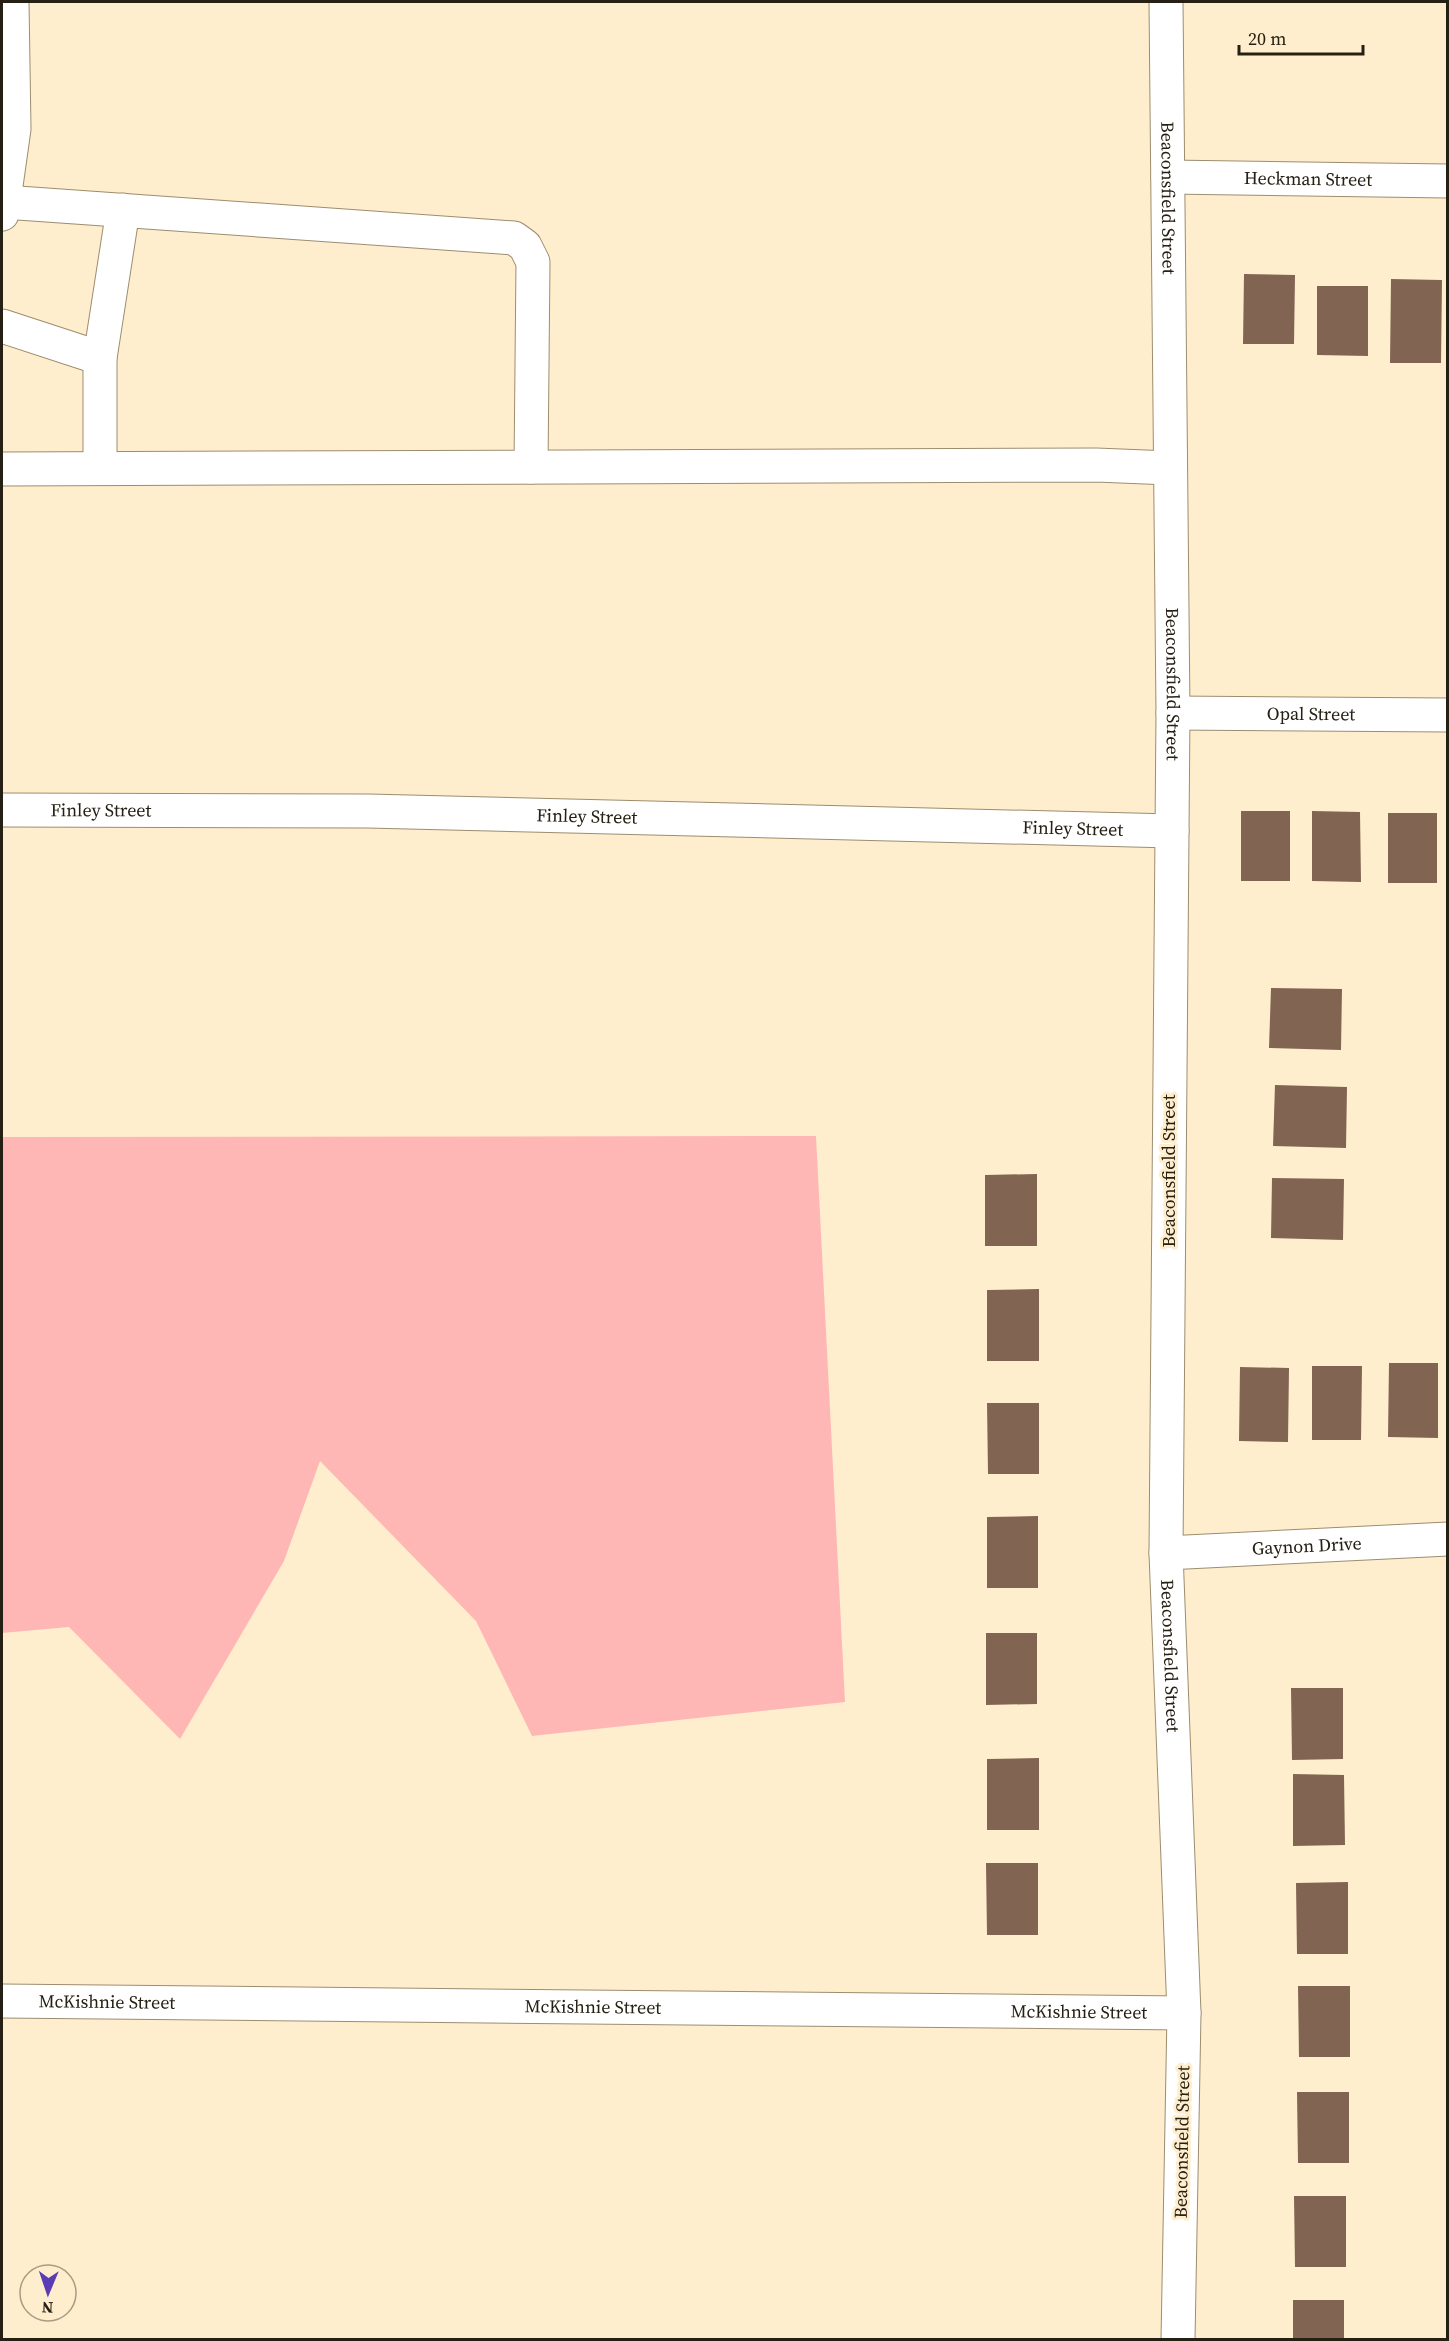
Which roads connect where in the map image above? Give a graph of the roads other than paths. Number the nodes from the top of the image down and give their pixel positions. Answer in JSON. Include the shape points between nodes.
{"nodes":[{"id":1,"x":12,"y":2,"type":"edge"},
{"id":2,"x":1166,"y":2,"type":"edge"},
{"id":3,"x":1168,"y":177,"type":"junction"},
{"id":4,"x":1448,"y":181,"type":"edge"},
{"id":5,"x":3,"y":208,"type":"edge"},
{"id":6,"x":123,"y":210,"type":"junction"},
{"id":7,"x":2,"y":326,"type":"edge"},
{"id":8,"x":100,"y":358,"type":"junction"},
{"id":9,"x":531,"y":467,"type":"junction"},
{"id":10,"x":100,"y":468,"type":"junction"},
{"id":11,"x":1170,"y":468,"type":"junction"},
{"id":12,"x":2,"y":469,"type":"edge"},
{"id":13,"x":1173,"y":713,"type":"junction"},
{"id":14,"x":1448,"y":715,"type":"edge"},
{"id":15,"x":2,"y":810,"type":"edge"},
{"id":16,"x":1172,"y":831,"type":"junction"},
{"id":17,"x":1448,"y":1539,"type":"edge"},
{"id":18,"x":1166,"y":1553,"type":"junction"},
{"id":19,"x":2,"y":2001,"type":"edge"},
{"id":20,"x":1184,"y":2013,"type":"junction"},
{"id":21,"x":1178,"y":2340,"type":"edge"}],
"edges":[{"from":1,"to":5,"type":"street","via":[[14,129]]},
{"from":2,"to":3,"type":"street","name":"Beaconsfield Street"},
{"from":3,"to":4,"type":"street","name":"Heckman Street"},
{"from":3,"to":11,"type":"street","name":"Beaconsfield Street"},
{"from":5,"to":6,"type":"street"},
{"from":6,"to":8,"type":"street"},
{"from":6,"to":9,"type":"street","via":[[514,238],[525,246],[533,262]]},
{"from":7,"to":8,"type":"street"},
{"from":8,"to":10,"type":"street"},
{"from":9,"to":10,"type":"street"},
{"from":9,"to":11,"type":"street"},
{"from":10,"to":12,"type":"street"},
{"from":11,"to":13,"type":"street","name":"Beaconsfield Street"},
{"from":13,"to":14,"type":"street","name":"Opal Street"},
{"from":13,"to":16,"type":"street","name":"Beaconsfield Street"},
{"from":15,"to":16,"type":"street","name":"Finley Street","via":[[368,811]]},
{"from":16,"to":18,"type":"street","name":"Beaconsfield Street"},
{"from":17,"to":18,"type":"street","name":"Gaynon Drive"},
{"from":18,"to":20,"type":"street","name":"Beaconsfield Street"},
{"from":19,"to":20,"type":"street","name":"McKishnie Street"},
{"from":20,"to":21,"type":"street","name":"Beaconsfield Street"}]}
